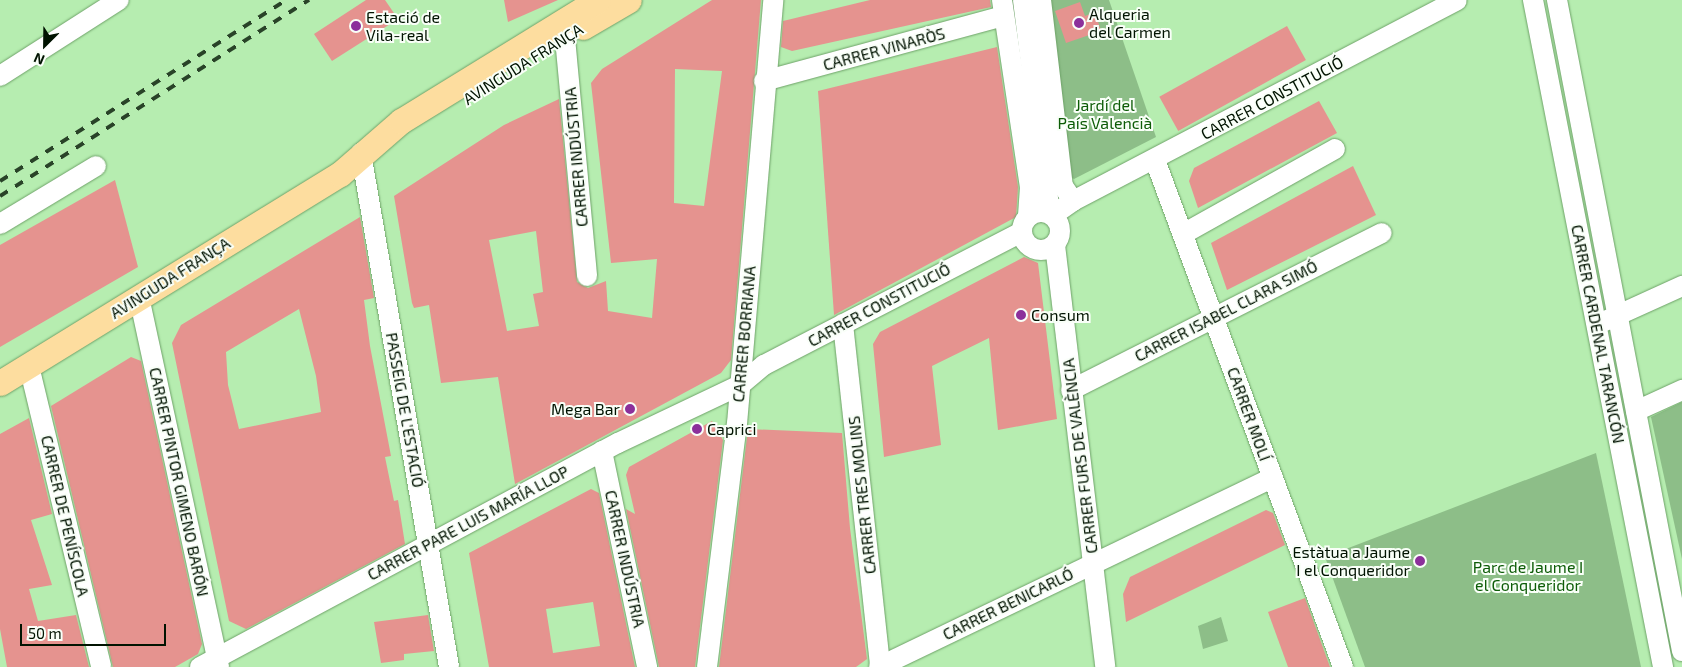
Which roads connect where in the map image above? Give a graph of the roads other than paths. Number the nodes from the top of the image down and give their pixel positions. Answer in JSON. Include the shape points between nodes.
{"nodes":[{"id":1,"x":119,"y":0,"type":"edge"},
{"id":2,"x":598,"y":0,"type":"edge"},
{"id":3,"x":629,"y":0,"type":"edge"},
{"id":4,"x":774,"y":0,"type":"edge"},
{"id":5,"x":1023,"y":0,"type":"edge"},
{"id":6,"x":1041,"y":0,"type":"edge"},
{"id":7,"x":1457,"y":0,"type":"edge"},
{"id":8,"x":1533,"y":0,"type":"edge"},
{"id":9,"x":1557,"y":0,"type":"edge"},
{"id":10,"x":1003,"y":8,"type":"edge"},
{"id":11,"x":565,"y":38,"type":"junction"},
{"id":12,"x":0,"y":76,"type":"edge"},
{"id":13,"x":764,"y":81,"type":"junction"},
{"id":14,"x":1059,"y":142,"type":"junction"},
{"id":15,"x":1335,"y":149,"type":"dead end"},
{"id":16,"x":362,"y":159,"type":"junction"},
{"id":17,"x":1155,"y":160,"type":"junction"},
{"id":18,"x":96,"y":166,"type":"dead end"},
{"id":19,"x":1045,"y":175,"type":"junction"},
{"id":20,"x":1080,"y":198,"type":"junction"},
{"id":21,"x":1044,"y":223,"type":"junction"},
{"id":22,"x":0,"y":224,"type":"edge"},
{"id":23,"x":1382,"y":233,"type":"dead end"},
{"id":24,"x":1182,"y":234,"type":"junction"},
{"id":25,"x":587,"y":276,"type":"dead end"},
{"id":26,"x":1682,"y":286,"type":"edge"},
{"id":27,"x":139,"y":297,"type":"junction"},
{"id":28,"x":1617,"y":316,"type":"junction"},
{"id":29,"x":1214,"y":318,"type":"junction"},
{"id":30,"x":843,"y":324,"type":"junction"},
{"id":31,"x":1597,"y":325,"type":"junction"},
{"id":32,"x":29,"y":366,"type":"junction"},
{"id":33,"x":0,"y":383,"type":"edge"},
{"id":34,"x":740,"y":386,"type":"junction"},
{"id":35,"x":1071,"y":390,"type":"junction"},
{"id":36,"x":1682,"y":390,"type":"edge"},
{"id":37,"x":1636,"y":411,"type":"junction"},
{"id":38,"x":602,"y":451,"type":"junction"},
{"id":39,"x":1273,"y":477,"type":"junction"},
{"id":40,"x":428,"y":544,"type":"junction"},
{"id":41,"x":1092,"y":564,"type":"junction"},
{"id":42,"x":1682,"y":652,"type":"edge"},
{"id":43,"x":212,"y":664,"type":"edge"},
{"id":44,"x":101,"y":667,"type":"edge"},
{"id":45,"x":449,"y":667,"type":"edge"},
{"id":46,"x":647,"y":667,"type":"edge"},
{"id":47,"x":707,"y":667,"type":"edge"},
{"id":48,"x":880,"y":667,"type":"edge"},
{"id":49,"x":1105,"y":667,"type":"edge"},
{"id":50,"x":1343,"y":667,"type":"edge"},
{"id":51,"x":1663,"y":667,"type":"edge"}],
"edges":[{"from":1,"to":12,"type":"street"},
{"from":2,"to":16,"type":"main road","name":"AVINGUDA FRANÇA","via":[[401,121]]},
{"from":3,"to":11,"type":"main road","name":"AVINGUDA FRANÇA"},
{"from":4,"to":13,"type":"street","name":"CARRER BORRIANA"},
{"from":5,"to":19,"type":"street"},
{"from":6,"to":14,"type":"street"},
{"from":7,"to":17,"type":"street","name":"CARRER CONSTITUCIÓ"},
{"from":8,"to":31,"type":"street","name":"CARRER CARDENAL TARANCÓN"},
{"from":9,"to":28,"type":"street","name":"CARRER CARDENAL TARANCÓN"},
{"from":10,"to":13,"type":"street","name":"CARRER VINARÒS"},
{"from":10,"to":21,"type":"street","via":[[1030,187]]},
{"from":11,"to":16,"type":"main road","name":"AVINGUDA FRANÇA"},
{"from":11,"to":25,"type":"street","name":"CARRER INDÚSTRIA"},
{"from":13,"to":34,"type":"street","name":"CARRER BORRIANA"},
{"from":14,"to":19,"type":"street"},
{"from":14,"to":20,"type":"street","via":[[1063,186]]},
{"from":15,"to":24,"type":"street"},
{"from":16,"to":27,"type":"main road","name":"AVINGUDA FRANÇA"},
{"from":16,"to":40,"type":"street","name":"PASSEIG DE L'ESTACIÓ"},
{"from":17,"to":20,"type":"street","name":"CARRER CONSTITUCIÓ"},
{"from":17,"to":24,"type":"street","name":"CARRER MOLÍ"},
{"from":18,"to":22,"type":"street"},
{"from":19,"to":21,"type":"street"},
{"from":20,"to":21,"type":"street","name":"CARRER CONSTITUCIÓ"},
{"from":21,"to":30,"type":"street","name":"CARRER CONSTITUCIÓ"},
{"from":21,"to":35,"type":"street","name":"CARRER FURS DE VALÈNCIA"},
{"from":23,"to":29,"type":"street","name":"CARRER ISABEL CLARA SIMÓ"},
{"from":24,"to":29,"type":"street","name":"CARRER MOLÍ"},
{"from":26,"to":28,"type":"street"},
{"from":27,"to":32,"type":"main road","name":"AVINGUDA FRANÇA"},
{"from":27,"to":43,"type":"street","name":"CARRER PINTOR GIMENO BARÓN"},
{"from":28,"to":31,"type":"street"},
{"from":28,"to":37,"type":"street","name":"CARRER CARDENAL TARANCÓN"},
{"from":29,"to":35,"type":"street","name":"CARRER ISABEL CLARA SIMÓ"},
{"from":29,"to":39,"type":"street","name":"CARRER MOLÍ"},
{"from":30,"to":34,"type":"street","name":"CARRER CONSTITUCIÓ","via":[[764,365]]},
{"from":30,"to":48,"type":"street","name":"CARRER TRES MOLINS"},
{"from":31,"to":51,"type":"street","name":"CARRER CARDENAL TARANCÓN"},
{"from":32,"to":33,"type":"main road","name":"AVINGUDA FRANÇA"},
{"from":32,"to":44,"type":"street","name":"CARRER DE PENÍSCOLA"},
{"from":34,"to":38,"type":"street","name":"CARRER PARE LUIS MARÍA LLOP"},
{"from":34,"to":47,"type":"street","name":"CARRER BORRIANA"},
{"from":35,"to":41,"type":"street","name":"CARRER FURS DE VALÈNCIA"},
{"from":36,"to":37,"type":"street"},
{"from":37,"to":42,"type":"street","name":"CARRER CARDENAL TARANCÓN"},
{"from":38,"to":40,"type":"street","name":"CARRER PARE LUIS MARÍA LLOP"},
{"from":38,"to":46,"type":"street","name":"CARRER INDÚSTRIA"},
{"from":39,"to":41,"type":"street","name":"CARRER BENICARLÓ"},
{"from":39,"to":50,"type":"street","name":"CARRER MOLÍ"},
{"from":40,"to":43,"type":"street","name":"CARRER PARE LUIS MARÍA LLOP"},
{"from":40,"to":45,"type":"street","name":"PASSEIG DE L'ESTACIÓ"},
{"from":41,"to":48,"type":"street","name":"CARRER BENICARLÓ"},
{"from":41,"to":49,"type":"street","name":"CARRER FURS DE VALÈNCIA"}]}
